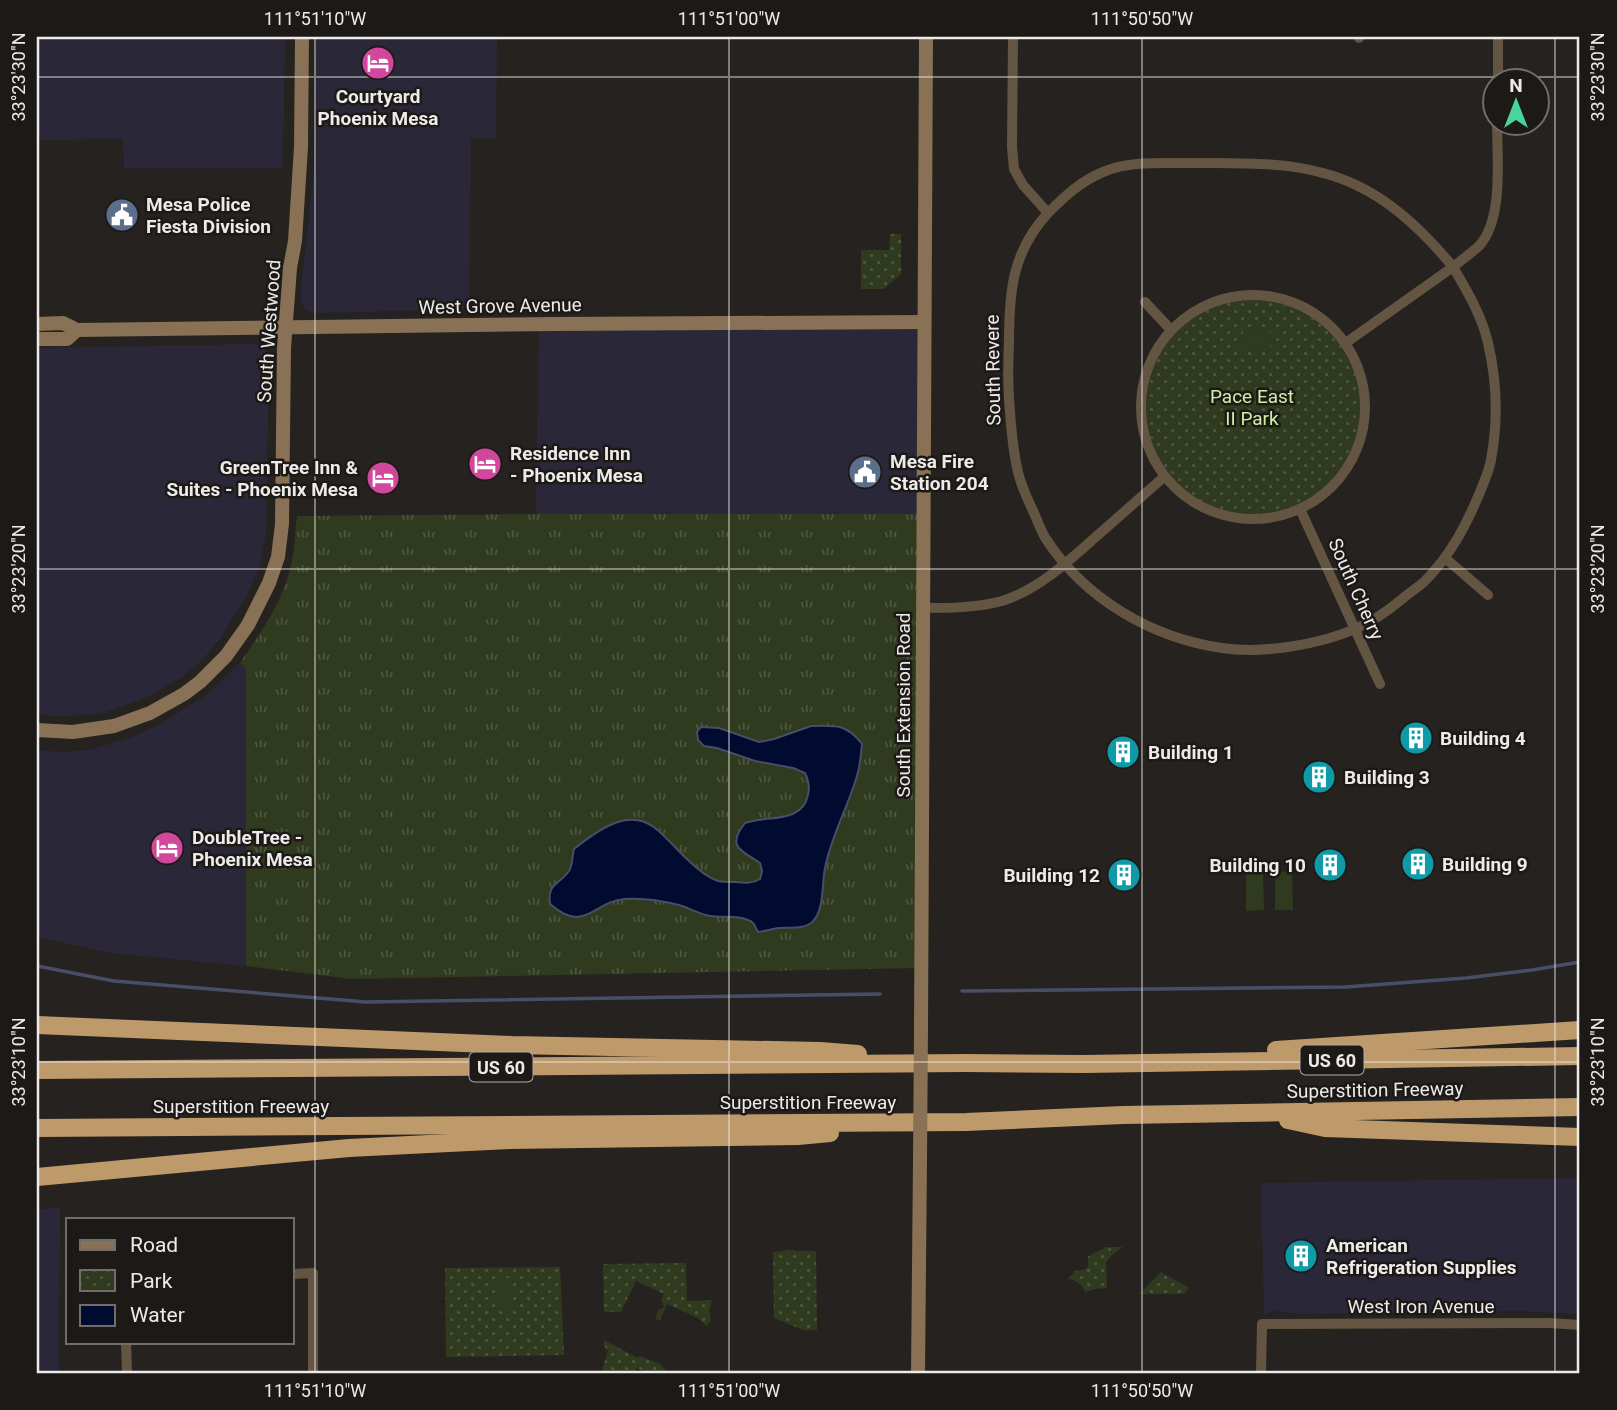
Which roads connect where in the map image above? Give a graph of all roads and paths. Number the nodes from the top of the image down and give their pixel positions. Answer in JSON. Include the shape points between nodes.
{"nodes":[{"id":1,"x":302,"y":37,"type":"edge"},
{"id":2,"x":926,"y":37,"type":"edge"},
{"id":3,"x":1013,"y":37,"type":"edge"},
{"id":4,"x":1498,"y":37,"type":"edge"},
{"id":5,"x":1498,"y":66,"type":"edge"},
{"id":6,"x":1497,"y":136,"type":"edge"},
{"id":7,"x":1048,"y":214,"type":"junction"},
{"id":8,"x":1453,"y":267,"type":"junction"},
{"id":9,"x":1145,"y":302,"type":"dead end"},
{"id":10,"x":923,"y":322,"type":"junction"},
{"id":11,"x":37,"y":324,"type":"edge"},
{"id":12,"x":286,"y":327,"type":"junction"},
{"id":13,"x":1171,"y":330,"type":"junction"},
{"id":14,"x":77,"y":331,"type":"junction"},
{"id":15,"x":37,"y":340,"type":"edge"},
{"id":16,"x":1347,"y":342,"type":"junction"},
{"id":17,"x":1164,"y":477,"type":"junction"},
{"id":18,"x":1300,"y":509,"type":"junction"},
{"id":19,"x":1445,"y":558,"type":"junction"},
{"id":20,"x":1065,"y":564,"type":"junction"},
{"id":21,"x":1488,"y":595,"type":"dead end"},
{"id":22,"x":922,"y":608,"type":"junction"},
{"id":23,"x":1354,"y":629,"type":"junction"},
{"id":24,"x":1380,"y":684,"type":"dead end"},
{"id":25,"x":37,"y":730,"type":"edge"},
{"id":26,"x":37,"y":1025,"type":"edge"},
{"id":27,"x":1580,"y":1030,"type":"edge"},
{"id":28,"x":1580,"y":1056,"type":"edge"},
{"id":29,"x":966,"y":1063,"type":"junction"},
{"id":30,"x":1084,"y":1064,"type":"junction"},
{"id":31,"x":37,"y":1070,"type":"edge"},
{"id":32,"x":1580,"y":1107,"type":"edge"},
{"id":33,"x":1257,"y":1113,"type":"junction"},
{"id":34,"x":966,"y":1122,"type":"junction"},
{"id":35,"x":37,"y":1128,"type":"edge"},
{"id":36,"x":1580,"y":1137,"type":"edge"},
{"id":37,"x":37,"y":1177,"type":"edge"},
{"id":38,"x":294,"y":1273,"type":"edge"},
{"id":39,"x":1580,"y":1325,"type":"edge"},
{"id":40,"x":126,"y":1344,"type":"edge"},
{"id":41,"x":127,"y":1373,"type":"edge"},
{"id":42,"x":313,"y":1373,"type":"edge"},
{"id":43,"x":918,"y":1373,"type":"edge"},
{"id":44,"x":1261,"y":1373,"type":"edge"}],
"edges":[{"from":1,"to":12,"type":"street","name":"South Westwood","via":[[300,155]]},
{"from":2,"to":10,"type":"street","name":"South Extension Road"},
{"from":3,"to":7,"type":"street","via":[[1014,169]]},
{"from":4,"to":5,"type":"street"},
{"from":6,"to":8,"type":"street","via":[[1494,216],[1480,244]]},
{"from":7,"to":8,"type":"street","name":"South Revere","via":[[1068,192],[1105,171],[1150,163],[1265,163],[1321,173],[1355,185],[1408,219]]},
{"from":7,"to":20,"type":"street","name":"South Revere","via":[[1024,246],[1014,272],[1008,386],[1018,474],[1045,537]]},
{"from":8,"to":16,"type":"street"},
{"from":8,"to":19,"type":"street","name":"South Revere","via":[[1488,342],[1496,405],[1490,463],[1470,516]]},
{"from":9,"to":13,"type":"street"},
{"from":10,"to":12,"type":"street","name":"West Grove Avenue"},
{"from":10,"to":22,"type":"street","name":"South Extension Road"},
{"from":11,"to":14,"type":"street","name":"West Grove Avenue","via":[[63,323]]},
{"from":12,"to":14,"type":"street","name":"West Grove Avenue"},
{"from":12,"to":25,"type":"street","name":"South Westwood","via":[[281,544],[269,583],[248,625],[200,682],[150,713],[114,726],[72,732]]},
{"from":13,"to":16,"type":"street","via":[[1226,298],[1268,296],[1309,310]]},
{"from":13,"to":17,"type":"street","via":[[1148,363],[1141,407],[1143,431]]},
{"from":14,"to":15,"type":"street","name":"West Grove Avenue","via":[[67,339]]},
{"from":16,"to":18,"type":"street","via":[[1366,396],[1362,435],[1330,487]]},
{"from":17,"to":18,"type":"street","via":[[1192,501],[1228,515],[1268,518]]},
{"from":17,"to":20,"type":"street"},
{"from":18,"to":23,"type":"street","name":"South Cherry"},
{"from":19,"to":21,"type":"street"},
{"from":19,"to":23,"type":"street","name":"South Revere","via":[[1397,603]]},
{"from":20,"to":22,"type":"street","via":[[1004,600]]},
{"from":20,"to":23,"type":"street","name":"South Revere","via":[[1130,617],[1158,631],[1224,649],[1293,646]]},
{"from":22,"to":43,"type":"street","name":"South Extension Road","bridge":true},
{"from":23,"to":24,"type":"street","name":"South Cherry"},
{"from":26,"to":29,"type":"highway","via":[[512,1045],[820,1051]]},
{"from":27,"to":30,"type":"highway"},
{"from":28,"to":30,"type":"highway","name":"Superstition Freeway","number":"US 60"},
{"from":29,"to":30,"type":"highway","name":"Superstition Freeway","number":"US 60"},
{"from":29,"to":31,"type":"highway","name":"Superstition Freeway","number":"US 60"},
{"from":32,"to":33,"type":"highway","name":"Superstition Freeway"},
{"from":33,"to":34,"type":"highway","name":"Superstition Freeway"},
{"from":33,"to":36,"type":"highway","via":[[1325,1128]]},
{"from":34,"to":35,"type":"highway","name":"Superstition Freeway"},
{"from":34,"to":37,"type":"highway","via":[[798,1136],[349,1148]]},
{"from":38,"to":42,"type":"street","via":[[313,1273]]},
{"from":39,"to":44,"type":"street","name":"West Iron Avenue","via":[[1262,1324]]},
{"from":40,"to":41,"type":"street"}]}
